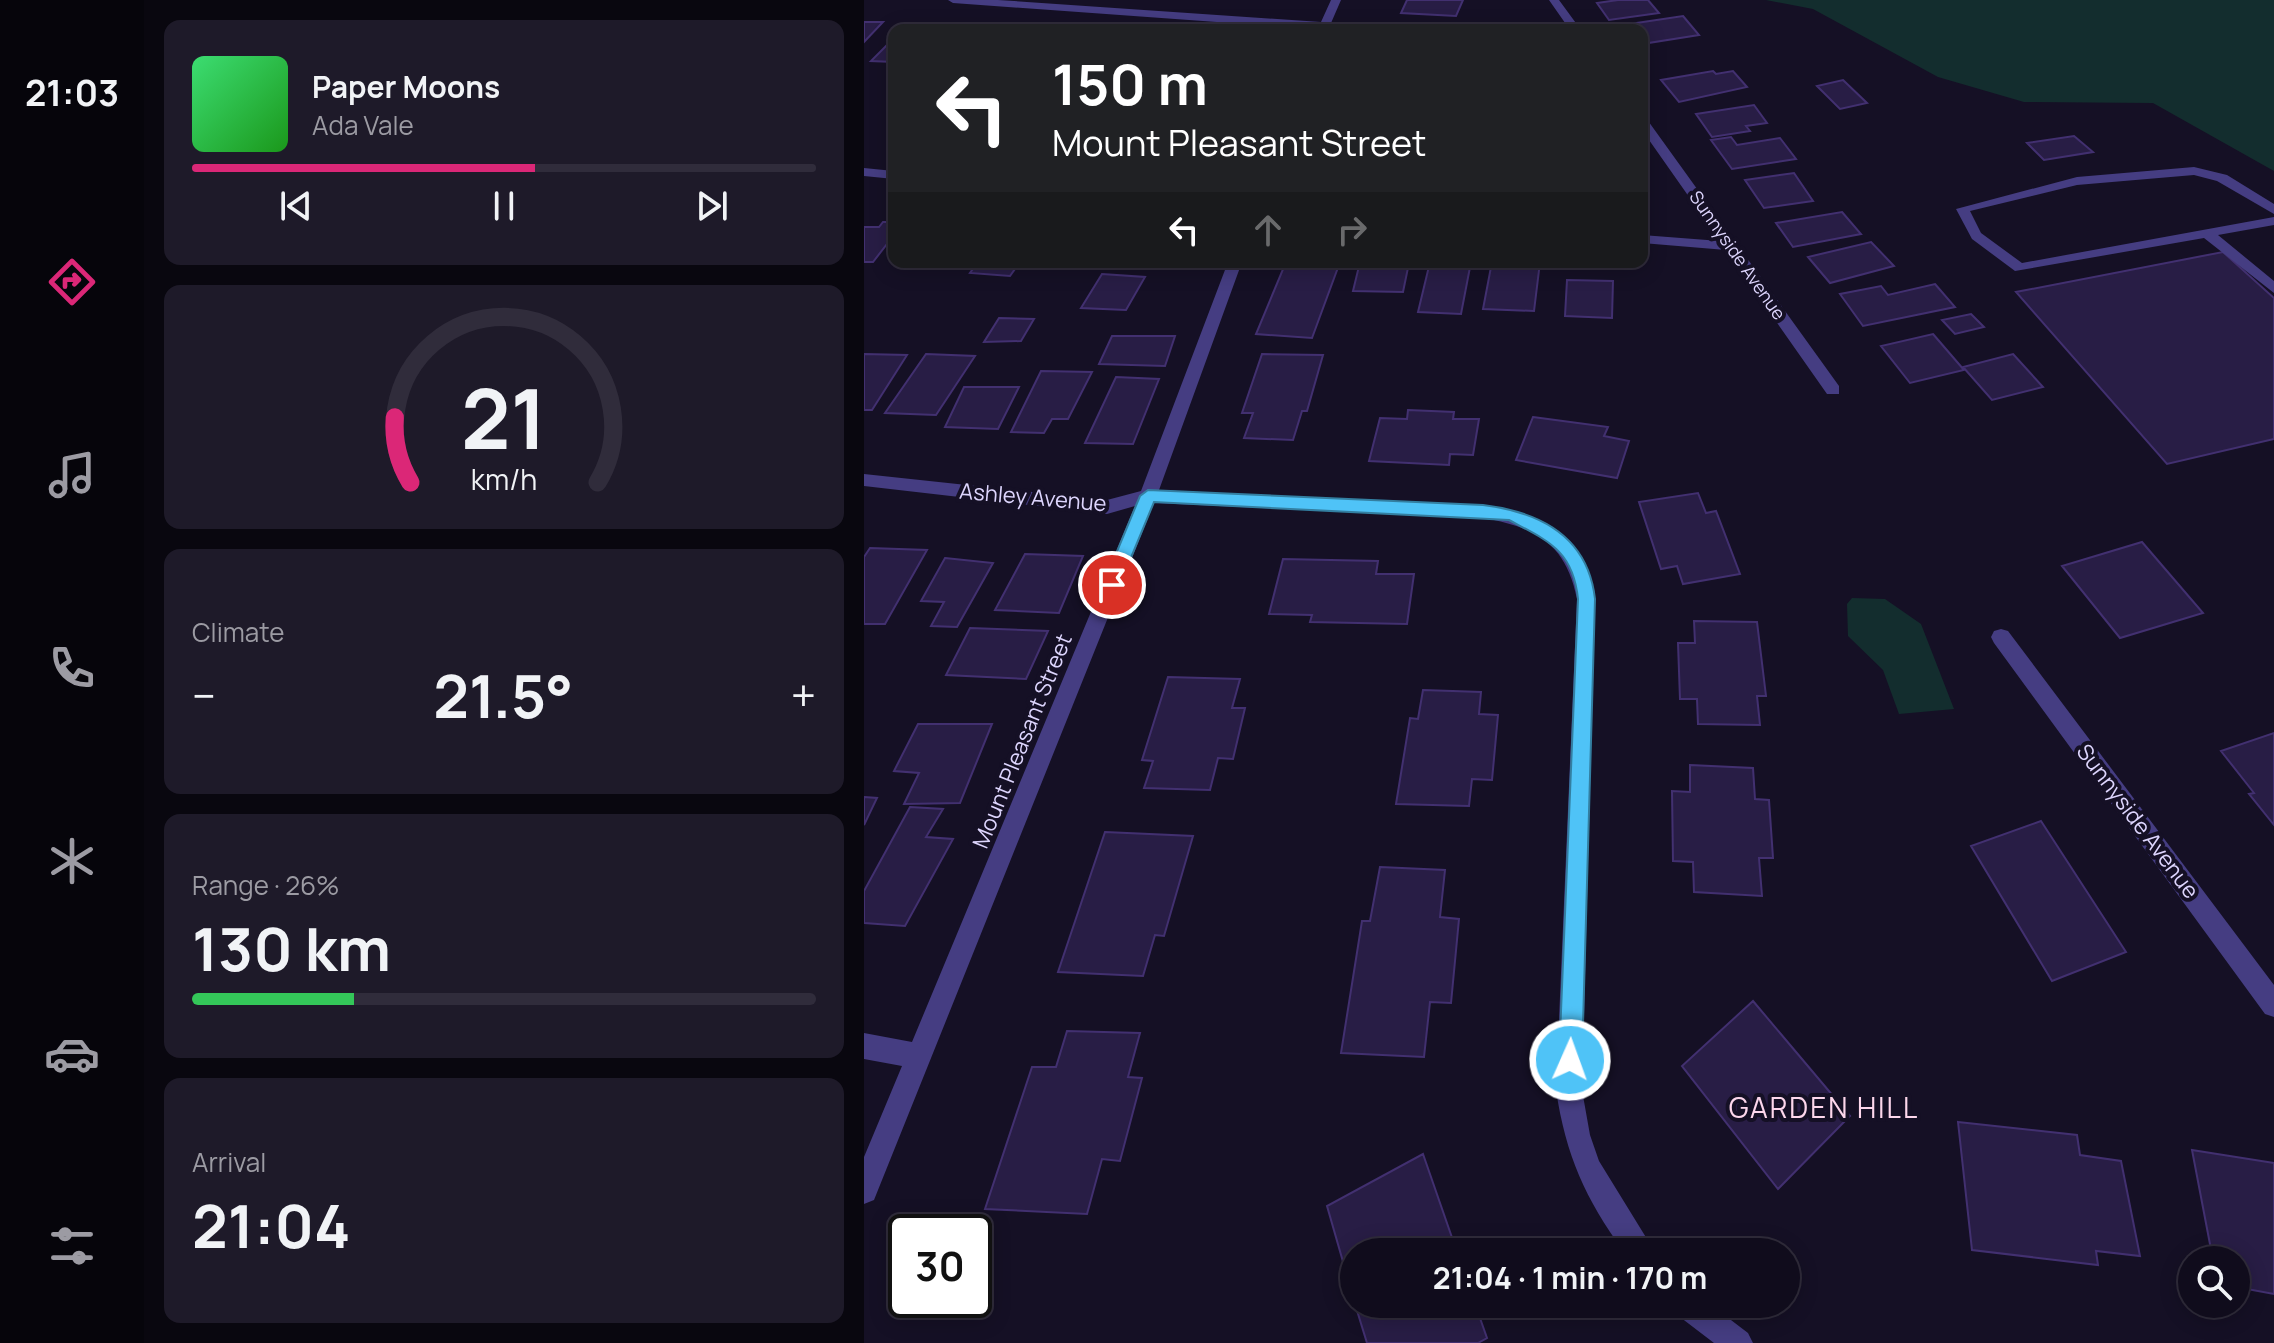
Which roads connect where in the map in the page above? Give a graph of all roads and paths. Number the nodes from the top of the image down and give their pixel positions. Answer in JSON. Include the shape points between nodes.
{"nodes":[{"id":1,"x":953,"y":0,"type":"edge"},
{"id":2,"x":1336,"y":0,"type":"edge"},
{"id":3,"x":1554,"y":0,"type":"edge"},
{"id":4,"x":1271,"y":24,"type":"edge"},
{"id":5,"x":1326,"y":24,"type":"edge"},
{"id":6,"x":1572,"y":24,"type":"edge"},
{"id":7,"x":1648,"y":129,"type":"edge"},
{"id":8,"x":864,"y":172,"type":"edge"},
{"id":9,"x":888,"y":174,"type":"edge"},
{"id":10,"x":2274,"y":210,"type":"edge"},
{"id":11,"x":2274,"y":221,"type":"edge"},
{"id":12,"x":2208,"y":234,"type":"junction"},
{"id":13,"x":1648,"y":239,"type":"edge"},
{"id":14,"x":1732,"y":246,"type":"junction"},
{"id":15,"x":1233,"y":268,"type":"edge"},
{"id":16,"x":2274,"y":288,"type":"edge"},
{"id":17,"x":1833,"y":390,"type":"dead end"},
{"id":18,"x":864,"y":480,"type":"edge"},
{"id":19,"x":1148,"y":496,"type":"junction"},
{"id":20,"x":2001,"y":637,"type":"dead end"},
{"id":21,"x":2274,"y":1005,"type":"edge"},
{"id":22,"x":864,"y":1046,"type":"edge"},
{"id":23,"x":919,"y":1056,"type":"junction"},
{"id":24,"x":864,"y":1190,"type":"edge"},
{"id":25,"x":1630,"y":1238,"type":"edge"},
{"id":26,"x":1705,"y":1318,"type":"edge"},
{"id":27,"x":1738,"y":1343,"type":"edge"}],
"edges":[{"from":1,"to":4,"type":"street"},
{"from":2,"to":5,"type":"street"},
{"from":3,"to":6,"type":"street"},
{"from":7,"to":14,"type":"street","name":"Sunnyside Avenue"},
{"from":8,"to":9,"type":"street"},
{"from":10,"to":12,"type":"street","via":[[2222,178],[2194,171],[2077,181],[1963,209],[1965,225],[2020,268]]},
{"from":11,"to":12,"type":"street"},
{"from":12,"to":16,"type":"street"},
{"from":13,"to":14,"type":"street"},
{"from":14,"to":17,"type":"street","name":"Sunnyside Avenue"},
{"from":15,"to":19,"type":"street","name":"Mount Pleasant Street"},
{"from":18,"to":19,"type":"street","name":"Ashley Avenue","via":[[1107,507]]},
{"from":19,"to":23,"type":"street","name":"Mount Pleasant Street"},
{"from":19,"to":25,"type":"street","name":"Ashley Avenue","via":[[1512,515],[1557,538],[1573,556],[1584,576],[1586,599],[1569,1090],[1578,1140]]},
{"from":20,"to":21,"type":"street","name":"Sunnyside Avenue"},
{"from":22,"to":23,"type":"street"},
{"from":23,"to":24,"type":"street","name":"Mount Pleasant Street"},
{"from":26,"to":27,"type":"street"}]}
